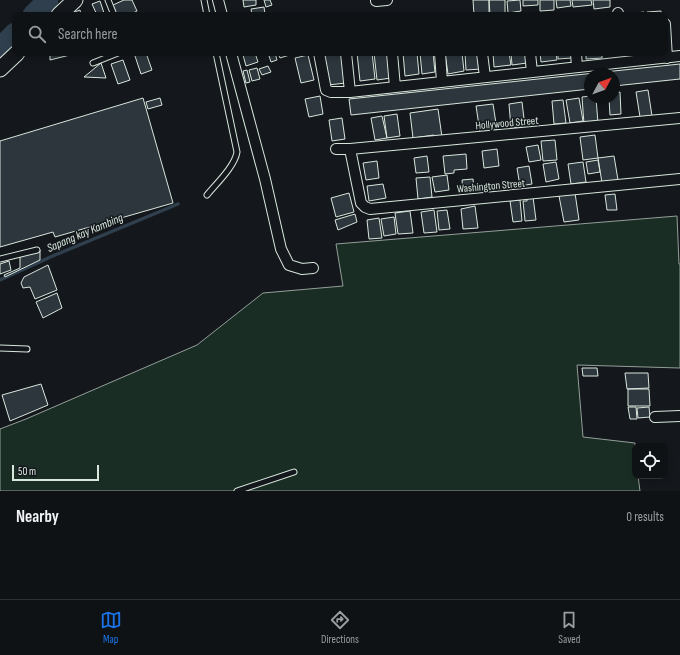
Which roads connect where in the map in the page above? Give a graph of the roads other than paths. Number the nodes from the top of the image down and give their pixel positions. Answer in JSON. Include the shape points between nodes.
{"nodes":[{"id":1,"x":75,"y":0,"type":"edge"},
{"id":2,"x":108,"y":0,"type":"edge"},
{"id":3,"x":204,"y":0,"type":"edge"},
{"id":4,"x":218,"y":0,"type":"edge"},
{"id":5,"x":62,"y":12,"type":"edge"},
{"id":6,"x":113,"y":12,"type":"edge"},
{"id":7,"x":206,"y":12,"type":"edge"},
{"id":8,"x":221,"y":12,"type":"edge"},
{"id":9,"x":14,"y":56,"type":"edge"},
{"id":10,"x":110,"y":56,"type":"edge"},
{"id":11,"x":217,"y":56,"type":"edge"},
{"id":12,"x":232,"y":56,"type":"edge"},
{"id":13,"x":320,"y":56,"type":"edge"},
{"id":14,"x":346,"y":56,"type":"edge"},
{"id":15,"x":392,"y":56,"type":"edge"},
{"id":16,"x":440,"y":56,"type":"edge"},
{"id":17,"x":482,"y":56,"type":"edge"},
{"id":18,"x":530,"y":56,"type":"edge"},
{"id":19,"x":576,"y":56,"type":"edge"},
{"id":20,"x":680,"y":56,"type":"edge"},
{"id":21,"x":621,"y":58,"type":"edge"},
{"id":22,"x":667,"y":58,"type":"joint"},
{"id":23,"x":93,"y":63,"type":"dead end"},
{"id":24,"x":577,"y":67,"type":"junction"},
{"id":25,"x":0,"y":69,"type":"edge"},
{"id":26,"x":532,"y":72,"type":"junction"},
{"id":27,"x":485,"y":77,"type":"junction"},
{"id":28,"x":442,"y":82,"type":"junction"},
{"id":29,"x":395,"y":87,"type":"junction"},
{"id":30,"x":350,"y":92,"type":"junction"},
{"id":31,"x":680,"y":118,"type":"edge"},
{"id":32,"x":336,"y":149,"type":"dead end"},
{"id":33,"x":350,"y":149,"type":"junction"},
{"id":34,"x":680,"y":179,"type":"edge"},
{"id":35,"x":207,"y":195,"type":"dead end"},
{"id":36,"x":36,"y":250,"type":"dead end"},
{"id":37,"x":0,"y":259,"type":"edge"},
{"id":38,"x":313,"y":268,"type":"dead end"},
{"id":39,"x":0,"y":348,"type":"edge"},
{"id":40,"x":28,"y":349,"type":"dead end"},
{"id":41,"x":680,"y":416,"type":"edge"},
{"id":42,"x":655,"y":417,"type":"dead end"},
{"id":43,"x":294,"y":472,"type":"dead end"},
{"id":44,"x":237,"y":491,"type":"edge"}],
"edges":[{"from":1,"to":5,"type":"main road"},
{"from":2,"to":6,"type":"lane"},
{"from":3,"to":7,"type":"lane"},
{"from":4,"to":8,"type":"street"},
{"from":9,"to":25,"type":"main road"},
{"from":10,"to":23,"type":"lane"},
{"from":11,"to":35,"type":"lane","via":[[237,152],[230,167]]},
{"from":12,"to":38,"type":"street","via":[[281,250],[289,265],[302,269]]},
{"from":13,"to":30,"type":"street","via":[[326,90]]},
{"from":14,"to":30,"type":"street"},
{"from":15,"to":29,"type":"street"},
{"from":16,"to":28,"type":"street"},
{"from":17,"to":27,"type":"street"},
{"from":18,"to":26,"type":"street"},
{"from":19,"to":24,"type":"street"},
{"from":20,"to":22,"type":"street"},
{"from":21,"to":22,"type":"street"},
{"from":21,"to":24,"type":"street"},
{"from":24,"to":26,"type":"street"},
{"from":26,"to":27,"type":"street"},
{"from":27,"to":28,"type":"street"},
{"from":28,"to":29,"type":"street"},
{"from":29,"to":30,"type":"street"},
{"from":31,"to":33,"type":"street","name":"Hollywood Street"},
{"from":32,"to":33,"type":"street","name":"Hollywood Street"},
{"from":33,"to":34,"type":"street","name":"Washington Street","via":[[361,203],[370,209]]},
{"from":36,"to":37,"type":"lane"},
{"from":39,"to":40,"type":"lane"},
{"from":41,"to":42,"type":"street"},
{"from":43,"to":44,"type":"lane"}]}
